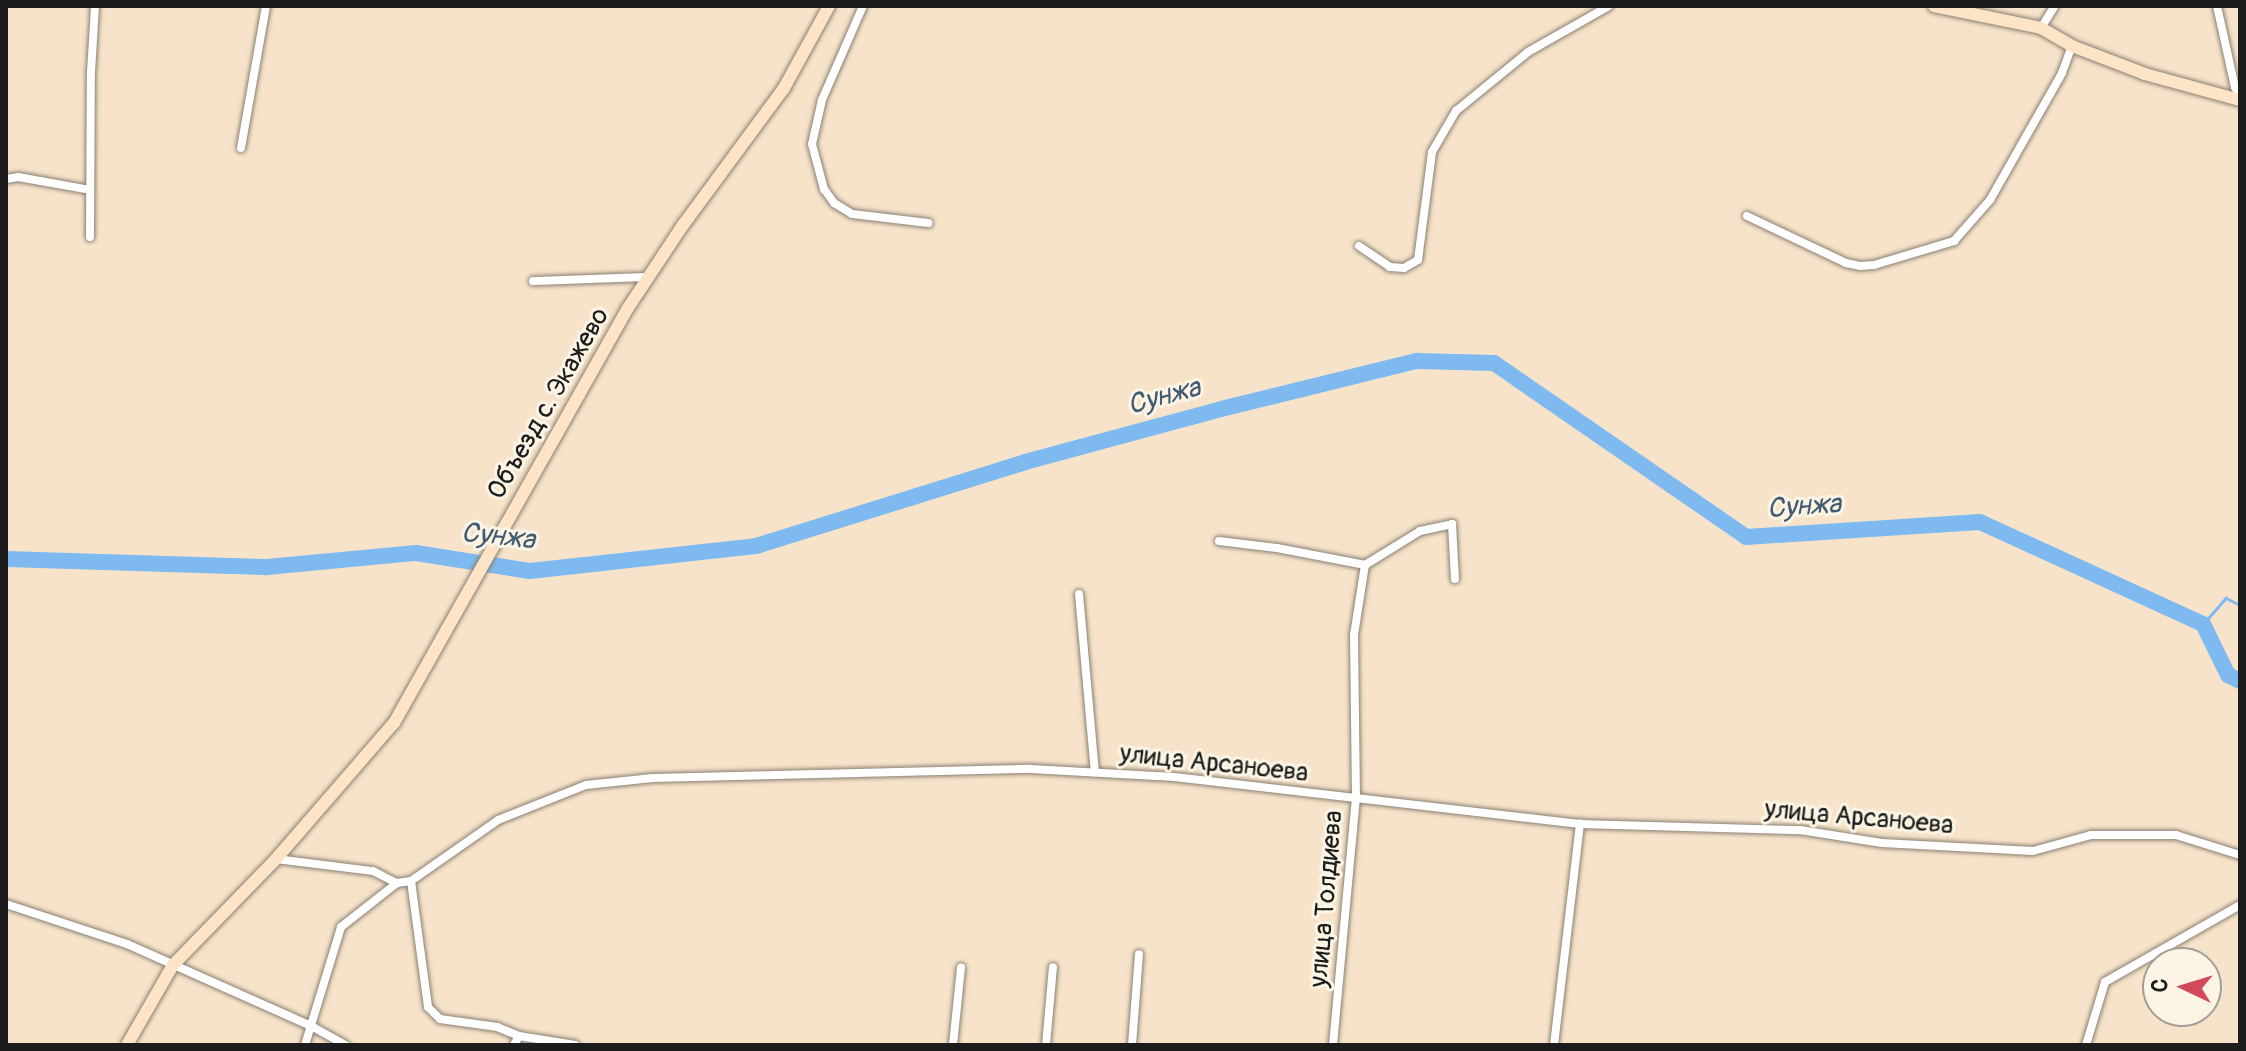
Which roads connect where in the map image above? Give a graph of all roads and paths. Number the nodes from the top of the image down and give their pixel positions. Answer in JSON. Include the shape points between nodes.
{"nodes":[{"id":1,"x":95,"y":6,"type":"edge"},
{"id":2,"x":266,"y":6,"type":"edge"},
{"id":3,"x":829,"y":6,"type":"edge"},
{"id":4,"x":863,"y":6,"type":"edge"},
{"id":5,"x":1609,"y":6,"type":"edge"},
{"id":6,"x":1934,"y":6,"type":"edge"},
{"id":7,"x":2055,"y":6,"type":"edge"},
{"id":8,"x":2217,"y":6,"type":"edge"},
{"id":9,"x":2041,"y":28,"type":"junction"},
{"id":10,"x":2072,"y":46,"type":"junction"},
{"id":11,"x":2240,"y":98,"type":"edge"},
{"id":12,"x":241,"y":148,"type":"dead end"},
{"id":13,"x":6,"y":179,"type":"edge"},
{"id":14,"x":90,"y":190,"type":"junction"},
{"id":15,"x":1747,"y":216,"type":"dead end"},
{"id":16,"x":928,"y":223,"type":"dead end"},
{"id":17,"x":90,"y":237,"type":"dead end"},
{"id":18,"x":1359,"y":246,"type":"dead end"},
{"id":19,"x":648,"y":277,"type":"junction"},
{"id":20,"x":533,"y":281,"type":"dead end"},
{"id":21,"x":1219,"y":541,"type":"dead end"},
{"id":22,"x":1365,"y":565,"type":"junction"},
{"id":23,"x":1455,"y":579,"type":"dead end"},
{"id":24,"x":1079,"y":594,"type":"dead end"},
{"id":25,"x":1095,"y":772,"type":"junction"},
{"id":26,"x":1356,"y":799,"type":"junction"},
{"id":27,"x":1580,"y":824,"type":"junction"},
{"id":28,"x":2240,"y":855,"type":"edge"},
{"id":29,"x":276,"y":859,"type":"junction"},
{"id":30,"x":411,"y":881,"type":"junction"},
{"id":31,"x":397,"y":883,"type":"junction"},
{"id":32,"x":6,"y":904,"type":"edge"},
{"id":33,"x":2240,"y":905,"type":"edge"},
{"id":34,"x":1139,"y":954,"type":"dead end"},
{"id":35,"x":173,"y":965,"type":"junction"},
{"id":36,"x":961,"y":967,"type":"dead end"},
{"id":37,"x":1053,"y":967,"type":"dead end"},
{"id":38,"x":313,"y":1027,"type":"junction"},
{"id":39,"x":519,"y":1036,"type":"junction"},
{"id":40,"x":127,"y":1045,"type":"edge"},
{"id":41,"x":305,"y":1045,"type":"edge"},
{"id":42,"x":345,"y":1045,"type":"edge"},
{"id":43,"x":514,"y":1045,"type":"edge"},
{"id":44,"x":575,"y":1045,"type":"edge"},
{"id":45,"x":953,"y":1045,"type":"edge"},
{"id":46,"x":1046,"y":1045,"type":"edge"},
{"id":47,"x":1132,"y":1045,"type":"edge"},
{"id":48,"x":1333,"y":1045,"type":"edge"},
{"id":49,"x":1554,"y":1045,"type":"edge"},
{"id":50,"x":2086,"y":1045,"type":"edge"}],
"edges":[{"from":1,"to":14,"type":"street"},
{"from":2,"to":12,"type":"street"},
{"from":3,"to":19,"type":"main road","name":"Объезд с. Экажево","via":[[784,88]]},
{"from":4,"to":16,"type":"street","via":[[822,100],[812,144],[824,189],[852,214]]},
{"from":5,"to":18,"type":"street","via":[[1528,52],[1456,111],[1432,152],[1418,260],[1404,268],[1390,267]]},
{"from":6,"to":9,"type":"main road"},
{"from":7,"to":9,"type":"street"},
{"from":8,"to":11,"type":"street"},
{"from":9,"to":10,"type":"main road"},
{"from":10,"to":11,"type":"main road","via":[[2145,74]]},
{"from":10,"to":15,"type":"street","via":[[1990,200],[1954,241],[1860,266]]},
{"from":13,"to":14,"type":"street"},
{"from":14,"to":17,"type":"street"},
{"from":19,"to":20,"type":"street"},
{"from":19,"to":29,"type":"main road","name":"Объезд с. Экажево","via":[[394,723]]},
{"from":21,"to":22,"type":"street"},
{"from":22,"to":23,"type":"street","via":[[1420,531],[1452,524]]},
{"from":22,"to":26,"type":"street","name":"улица Толдиева","via":[[1354,635]]},
{"from":24,"to":25,"type":"street"},
{"from":25,"to":26,"type":"street","name":"улица Арсаноева"},
{"from":25,"to":30,"type":"street","name":"улица Арсаноева","via":[[731,776],[586,785],[498,820]]},
{"from":26,"to":27,"type":"street","name":"улица Арсаноева"},
{"from":26,"to":48,"type":"street","name":"улица Толдиева"},
{"from":27,"to":28,"type":"street","name":"улица Арсаноева","via":[[1800,830],[1882,843],[2033,851],[2091,835],[2176,835]]},
{"from":27,"to":49,"type":"street"},
{"from":29,"to":31,"type":"street","via":[[373,871]]},
{"from":29,"to":35,"type":"main road","name":"Объезд с. Экажево"},
{"from":30,"to":31,"type":"street","name":"улица Арсаноева"},
{"from":30,"to":39,"type":"street","via":[[428,1007],[440,1019],[497,1027]]},
{"from":31,"to":38,"type":"street","via":[[341,927]]},
{"from":32,"to":35,"type":"street"},
{"from":33,"to":50,"type":"street","via":[[2105,982]]},
{"from":34,"to":47,"type":"street"},
{"from":35,"to":38,"type":"street"},
{"from":35,"to":40,"type":"main road","name":"Объезд с. Экажево"},
{"from":36,"to":45,"type":"street"},
{"from":37,"to":46,"type":"street"},
{"from":38,"to":41,"type":"street"},
{"from":38,"to":42,"type":"street"},
{"from":39,"to":43,"type":"street"},
{"from":39,"to":44,"type":"street"}]}
